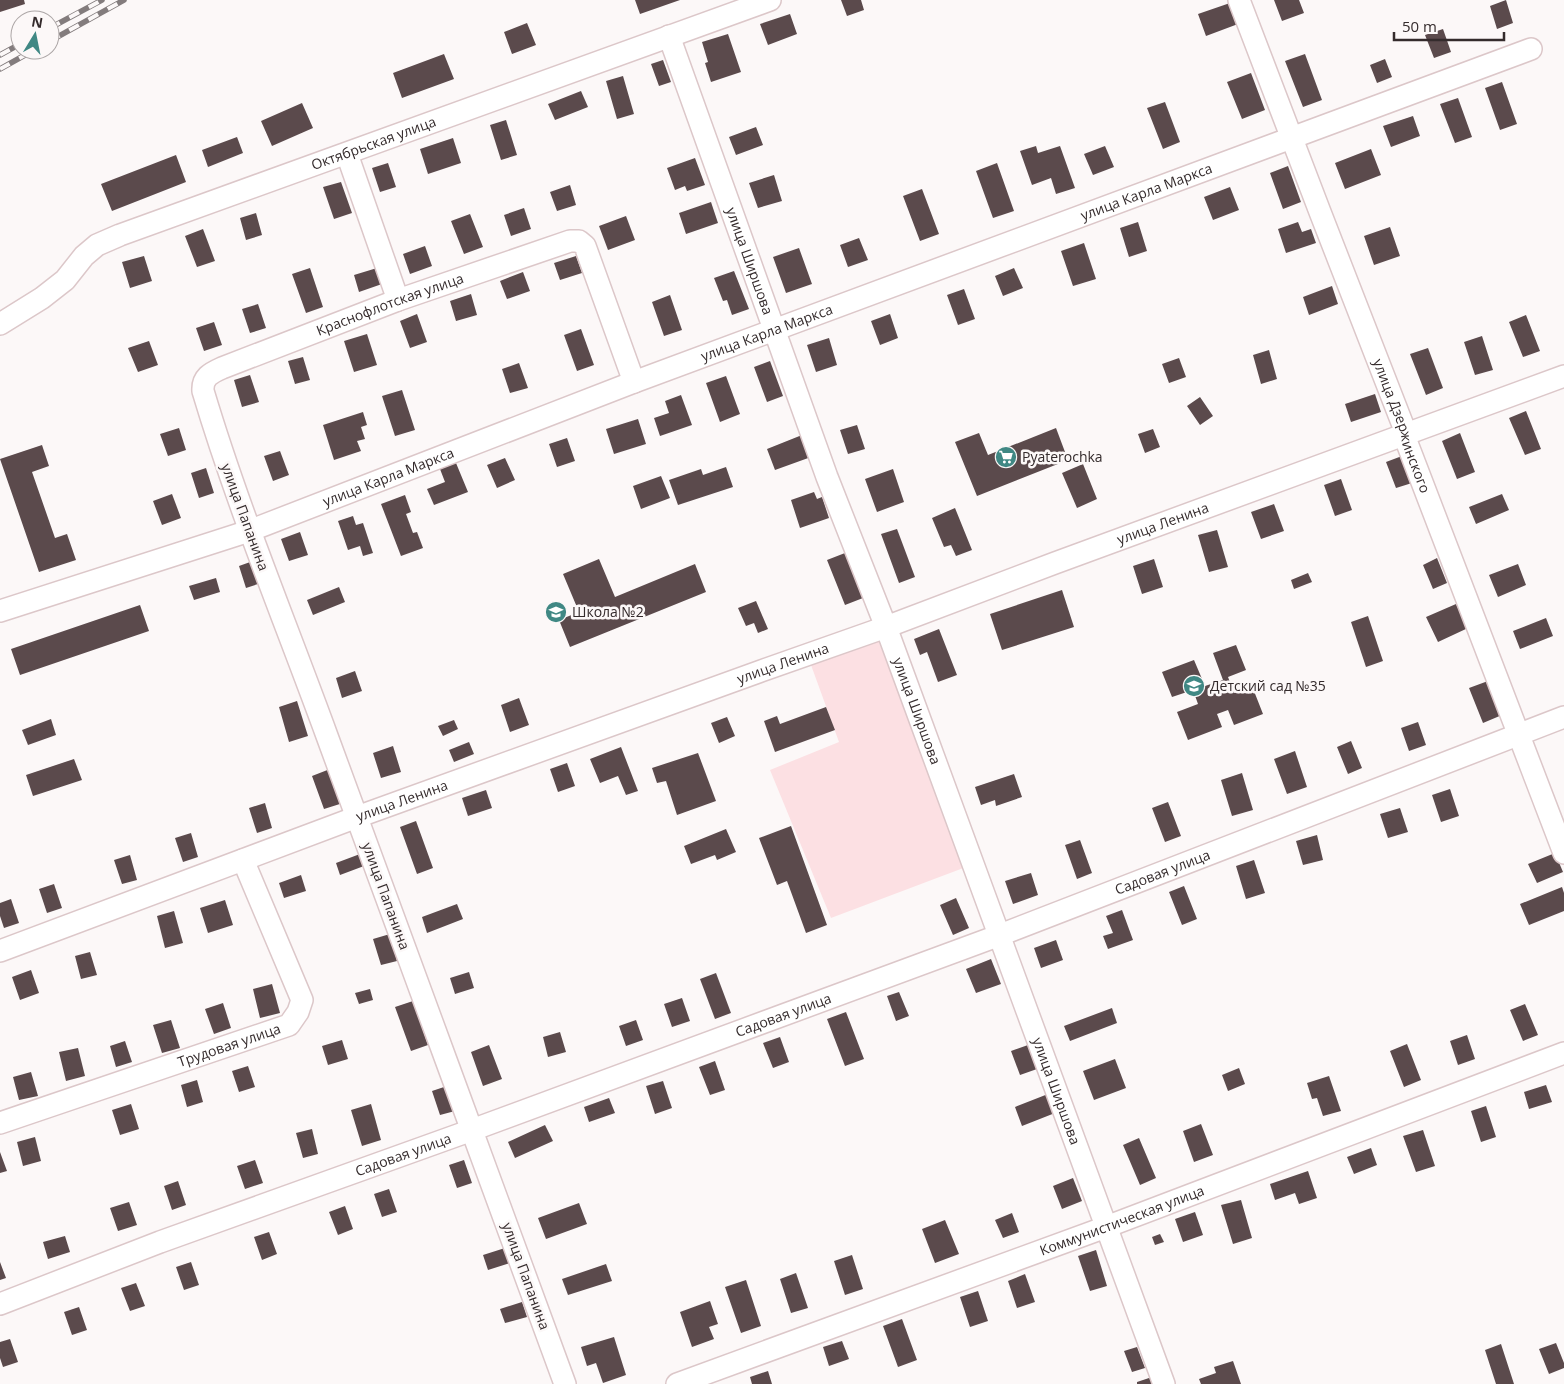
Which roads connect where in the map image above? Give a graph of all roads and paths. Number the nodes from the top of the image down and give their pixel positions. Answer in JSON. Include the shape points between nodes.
{"nodes":[{"id":1,"x":770,"y":0,"type":"edge"},
{"id":2,"x":1239,"y":0,"type":"edge"},
{"id":3,"x":669,"y":36,"type":"junction"},
{"id":4,"x":1531,"y":49,"type":"dead end"},
{"id":5,"x":1292,"y":139,"type":"junction"},
{"id":6,"x":347,"y":154,"type":"junction"},
{"id":7,"x":398,"y":300,"type":"junction"},
{"id":8,"x":0,"y":324,"type":"edge"},
{"id":9,"x":774,"y":331,"type":"junction"},
{"id":10,"x":1564,"y":376,"type":"edge"},
{"id":11,"x":205,"y":379,"type":"joint"},
{"id":12,"x":634,"y":382,"type":"junction"},
{"id":13,"x":1406,"y":433,"type":"junction"},
{"id":14,"x":249,"y":531,"type":"junction"},
{"id":15,"x":0,"y":612,"type":"edge"},
{"id":16,"x":886,"y":627,"type":"junction"},
{"id":17,"x":1564,"y":717,"type":"edge"},
{"id":18,"x":1520,"y":735,"type":"junction"},
{"id":19,"x":357,"y":817,"type":"junction"},
{"id":20,"x":1564,"y":853,"type":"edge"},
{"id":21,"x":243,"y":860,"type":"junction"},
{"id":22,"x":1000,"y":936,"type":"junction"},
{"id":23,"x":0,"y":951,"type":"edge"},
{"id":24,"x":1564,"y":1053,"type":"edge"},
{"id":25,"x":0,"y":1123,"type":"edge"},
{"id":26,"x":472,"y":1130,"type":"junction"},
{"id":27,"x":1106,"y":1227,"type":"junction"},
{"id":28,"x":0,"y":1304,"type":"edge"},
{"id":29,"x":566,"y":1384,"type":"edge"},
{"id":30,"x":677,"y":1384,"type":"edge"},
{"id":31,"x":1164,"y":1384,"type":"edge"}],
"edges":[{"from":1,"to":3,"type":"street","name":"Октябрьская улица"},
{"from":2,"to":5,"type":"street","name":"улица Дзержинского"},
{"from":3,"to":6,"type":"street","name":"Октябрьская улица"},
{"from":3,"to":9,"type":"street","name":"улица Ширшова"},
{"from":4,"to":5,"type":"street","name":"улица Карла Маркса"},
{"from":5,"to":9,"type":"street","name":"улица Карла Маркса"},
{"from":5,"to":13,"type":"street","name":"улица Дзержинского"},
{"from":6,"to":7,"type":"street"},
{"from":6,"to":8,"type":"street","name":"Октябрьская улица","via":[[97,245],[65,280]]},
{"from":7,"to":11,"type":"street","name":"Краснофлотская улица","via":[[222,368]]},
{"from":7,"to":12,"type":"street","name":"Краснофлотская улица","via":[[570,241],[579,241],[585,246]]},
{"from":9,"to":12,"type":"street","name":"улица Карла Маркса"},
{"from":9,"to":16,"type":"street","name":"улица Ширшова"},
{"from":10,"to":13,"type":"street","name":"улица Ленина"},
{"from":11,"to":14,"type":"street","name":"улица Папанина","via":[[203,391]]},
{"from":12,"to":14,"type":"street","name":"улица Карла Маркса"},
{"from":13,"to":16,"type":"street","name":"улица Ленина"},
{"from":13,"to":18,"type":"street","name":"улица Дзержинского"},
{"from":14,"to":15,"type":"street","name":"улица Карла Маркса"},
{"from":14,"to":19,"type":"street","name":"улица Папанина"},
{"from":16,"to":19,"type":"street","name":"улица Ленина"},
{"from":16,"to":22,"type":"street","name":"улица Ширшова"},
{"from":17,"to":18,"type":"street","name":"Садовая улица"},
{"from":18,"to":20,"type":"street","name":"улица Дзержинского"},
{"from":18,"to":22,"type":"street","name":"Садовая улица"},
{"from":19,"to":21,"type":"street","name":"улица Ленина"},
{"from":19,"to":26,"type":"street","name":"улица Папанина"},
{"from":21,"to":23,"type":"street","name":"улица Ленина"},
{"from":21,"to":25,"type":"street","name":"Трудовая улица","via":[[302,1000],[289,1025]]},
{"from":22,"to":26,"type":"street","name":"Садовая улица"},
{"from":22,"to":27,"type":"street","name":"улица Ширшова"},
{"from":24,"to":27,"type":"street","name":"Коммунистическая улица"},
{"from":26,"to":28,"type":"street","name":"Садовая улица","via":[[160,1242]]},
{"from":26,"to":29,"type":"street","name":"улица Папанина"},
{"from":27,"to":30,"type":"street","name":"Коммунистическая улица"},
{"from":27,"to":31,"type":"street","name":"улица Ширшова"}]}
